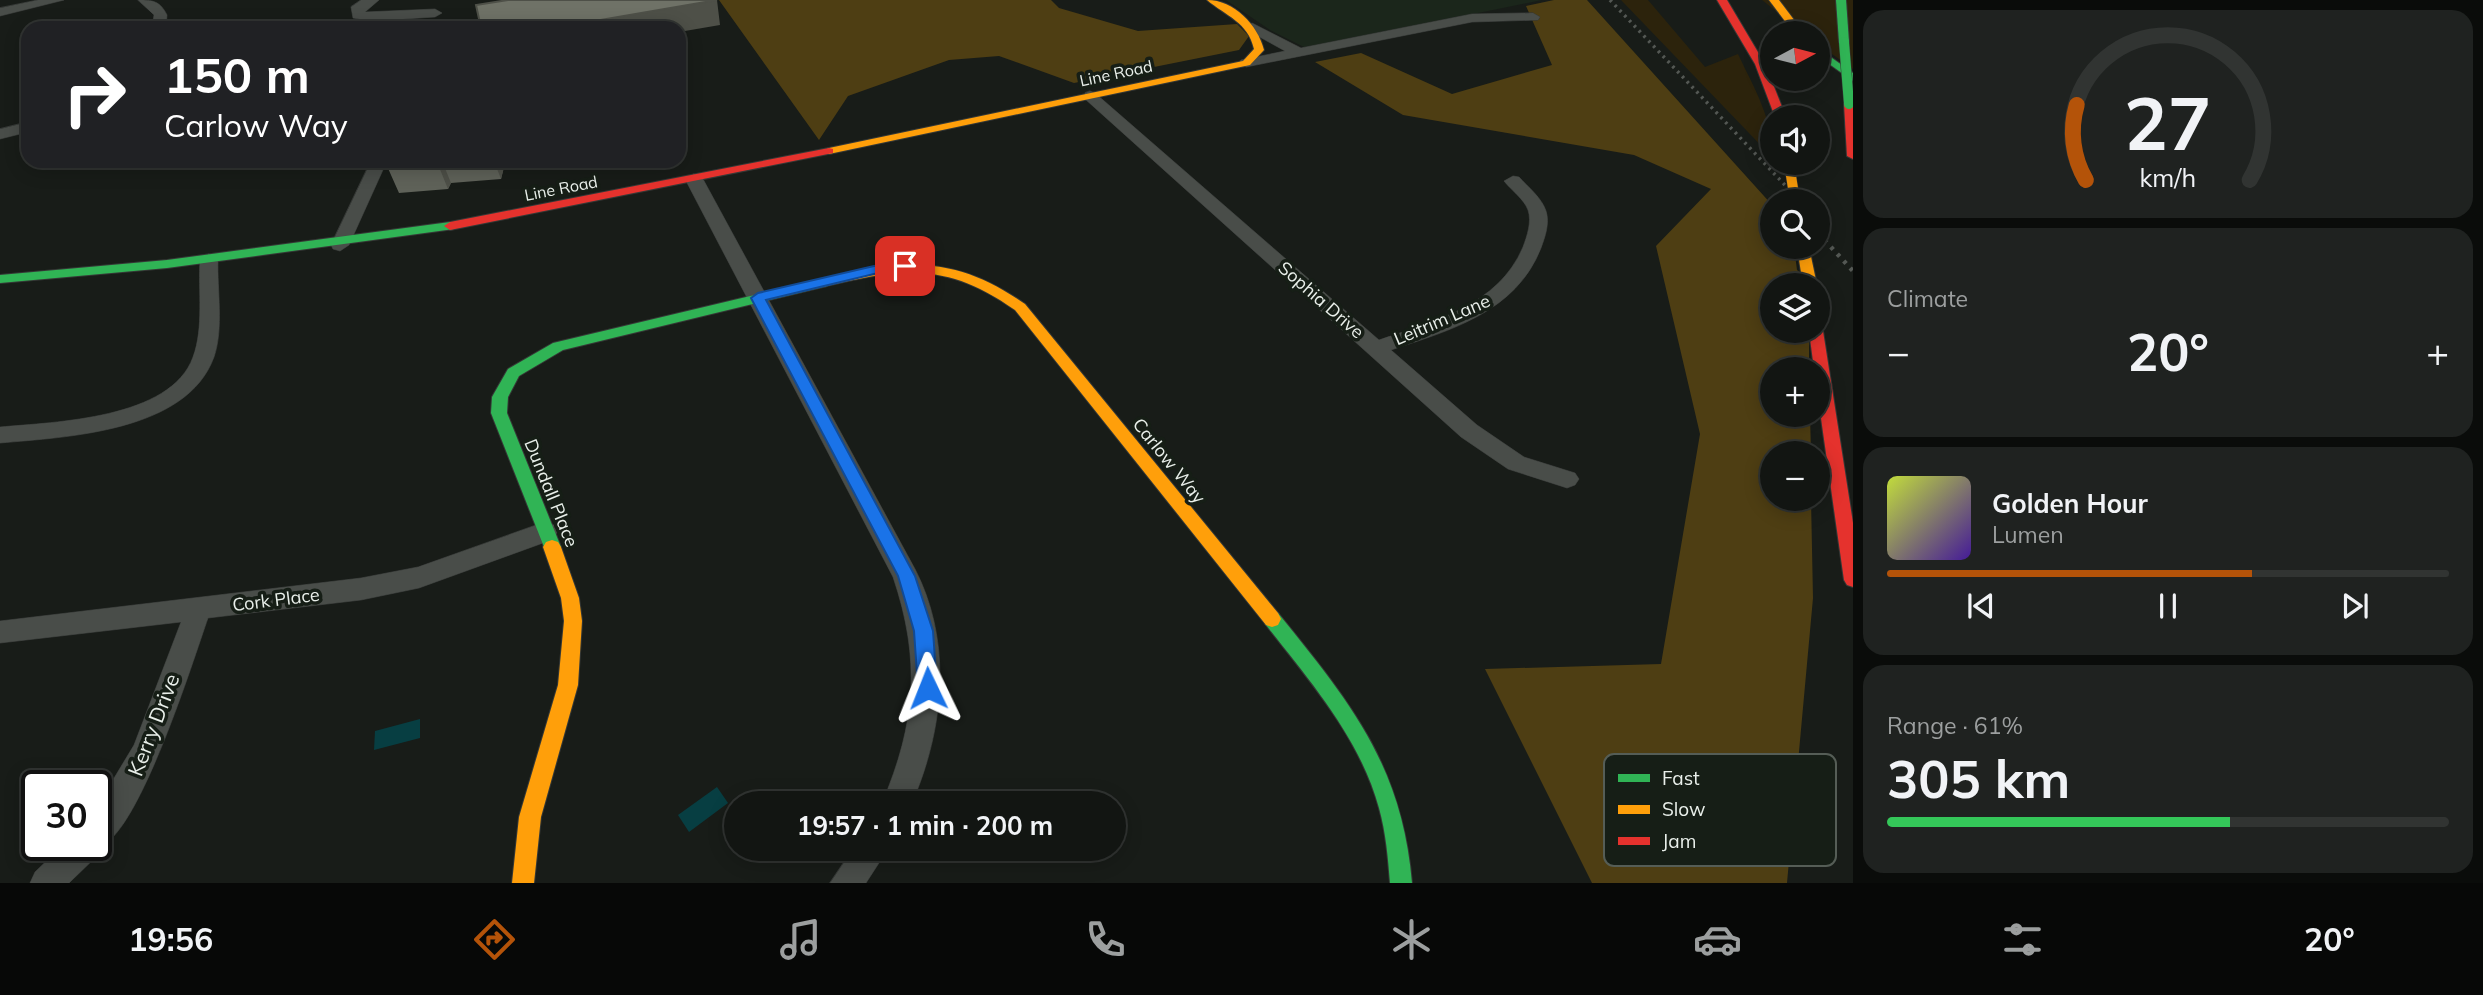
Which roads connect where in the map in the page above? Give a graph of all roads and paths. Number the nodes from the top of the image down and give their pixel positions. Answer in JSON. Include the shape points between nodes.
{"nodes":[{"id":1,"x":57,"y":0,"type":"edge"},
{"id":2,"x":145,"y":0,"type":"edge"},
{"id":3,"x":372,"y":0,"type":"edge"},
{"id":4,"x":1212,"y":0,"type":"edge"},
{"id":5,"x":1774,"y":0,"type":"edge"},
{"id":6,"x":1841,"y":0,"type":"edge"},
{"id":7,"x":1726,"y":3,"type":"edge"},
{"id":8,"x":437,"y":7,"type":"edge"},
{"id":9,"x":0,"y":12,"type":"edge"},
{"id":10,"x":1532,"y":17,"type":"dead end"},
{"id":11,"x":161,"y":21,"type":"edge"},
{"id":12,"x":1790,"y":21,"type":"edge"},
{"id":13,"x":1252,"y":27,"type":"junction"},
{"id":14,"x":1300,"y":53,"type":"junction"},
{"id":15,"x":1830,"y":60,"type":"edge"},
{"id":16,"x":1246,"y":63,"type":"junction"},
{"id":17,"x":1853,"y":78,"type":"edge"},
{"id":18,"x":1090,"y":96,"type":"junction"},
{"id":19,"x":1777,"y":105,"type":"edge"},
{"id":20,"x":21,"y":129,"type":"edge"},
{"id":21,"x":0,"y":134,"type":"edge"},
{"id":22,"x":1853,"y":156,"type":"edge"},
{"id":23,"x":376,"y":168,"type":"edge"},
{"id":24,"x":694,"y":179,"type":"junction"},
{"id":25,"x":1513,"y":181,"type":"dead end"},
{"id":26,"x":340,"y":244,"type":"junction"},
{"id":27,"x":209,"y":260,"type":"junction"},
{"id":28,"x":0,"y":279,"type":"edge"},
{"id":29,"x":758,"y":298,"type":"junction"},
{"id":30,"x":1818,"y":343,"type":"edge"},
{"id":31,"x":1376,"y":348,"type":"junction"},
{"id":32,"x":0,"y":435,"type":"edge"},
{"id":33,"x":1567,"y":479,"type":"dead end"},
{"id":34,"x":545,"y":533,"type":"junction"},
{"id":35,"x":1853,"y":580,"type":"edge"},
{"id":36,"x":198,"y":610,"type":"junction"},
{"id":37,"x":0,"y":632,"type":"edge"},
{"id":38,"x":901,"y":791,"type":"edge"},
{"id":39,"x":112,"y":814,"type":"edge"},
{"id":40,"x":69,"y":861,"type":"edge"},
{"id":41,"x":863,"y":861,"type":"edge"},
{"id":42,"x":46,"y":883,"type":"edge"},
{"id":43,"x":523,"y":883,"type":"edge"},
{"id":44,"x":846,"y":883,"type":"edge"},
{"id":45,"x":1401,"y":883,"type":"edge"}],
"edges":[{"from":1,"to":9,"type":"street"},
{"from":2,"to":11,"type":"street","via":[[159,10]]},
{"from":3,"to":8,"type":"street","via":[[358,7],[358,15]]},
{"from":4,"to":13,"type":"main road"},
{"from":5,"to":12,"type":"main road"},
{"from":6,"to":22,"type":"main road","bridge":true},
{"from":7,"to":19,"type":"main road"},
{"from":10,"to":14,"type":"street","name":"Line Road","via":[[1472,18]]},
{"from":13,"to":14,"type":"street"},
{"from":13,"to":16,"type":"main road","via":[[1259,50]]},
{"from":14,"to":16,"type":"street","name":"Line Road"},
{"from":15,"to":17,"type":"main road"},
{"from":16,"to":18,"type":"main road","name":"Line Road"},
{"from":18,"to":24,"type":"main road","name":"Line Road"},
{"from":18,"to":31,"type":"street","name":"Sophia Drive"},
{"from":20,"to":21,"type":"street"},
{"from":23,"to":26,"type":"street"},
{"from":24,"to":26,"type":"main road","name":"Line Road"},
{"from":24,"to":29,"type":"street"},
{"from":25,"to":31,"type":"street","name":"Leitrim Lane","via":[[1536,208],[1538,218],[1532,251],[1518,277],[1478,309]]},
{"from":26,"to":27,"type":"main road","name":"Line Road"},
{"from":27,"to":28,"type":"main road","name":"Line Road"},
{"from":27,"to":32,"type":"street","via":[[204,355],[189,380],[174,393],[106,423]]},
{"from":29,"to":34,"type":"main road","name":"Dundall Place","via":[[558,346],[513,373],[500,397],[499,413]]},
{"from":29,"to":38,"type":"street","via":[[918,606],[928,661],[926,712]]},
{"from":29,"to":45,"type":"main road","name":"Carlow Way","via":[[905,266],[956,271],[1008,296],[1338,701],[1365,742],[1388,793]]},
{"from":30,"to":35,"type":"main road"},
{"from":31,"to":33,"type":"street","name":"Sophia Drive","via":[[1489,447],[1516,463]]},
{"from":34,"to":36,"type":"street","name":"Cork Place","via":[[419,577]]},
{"from":34,"to":43,"type":"main road","name":"Dundall Place","via":[[570,598],[573,650],[568,685],[530,817]]},
{"from":36,"to":37,"type":"street","name":"Cork Place"},
{"from":36,"to":39,"type":"street","name":"Kerry Drive","via":[[140,766]]},
{"from":40,"to":42,"type":"street"},
{"from":41,"to":44,"type":"street"}]}
